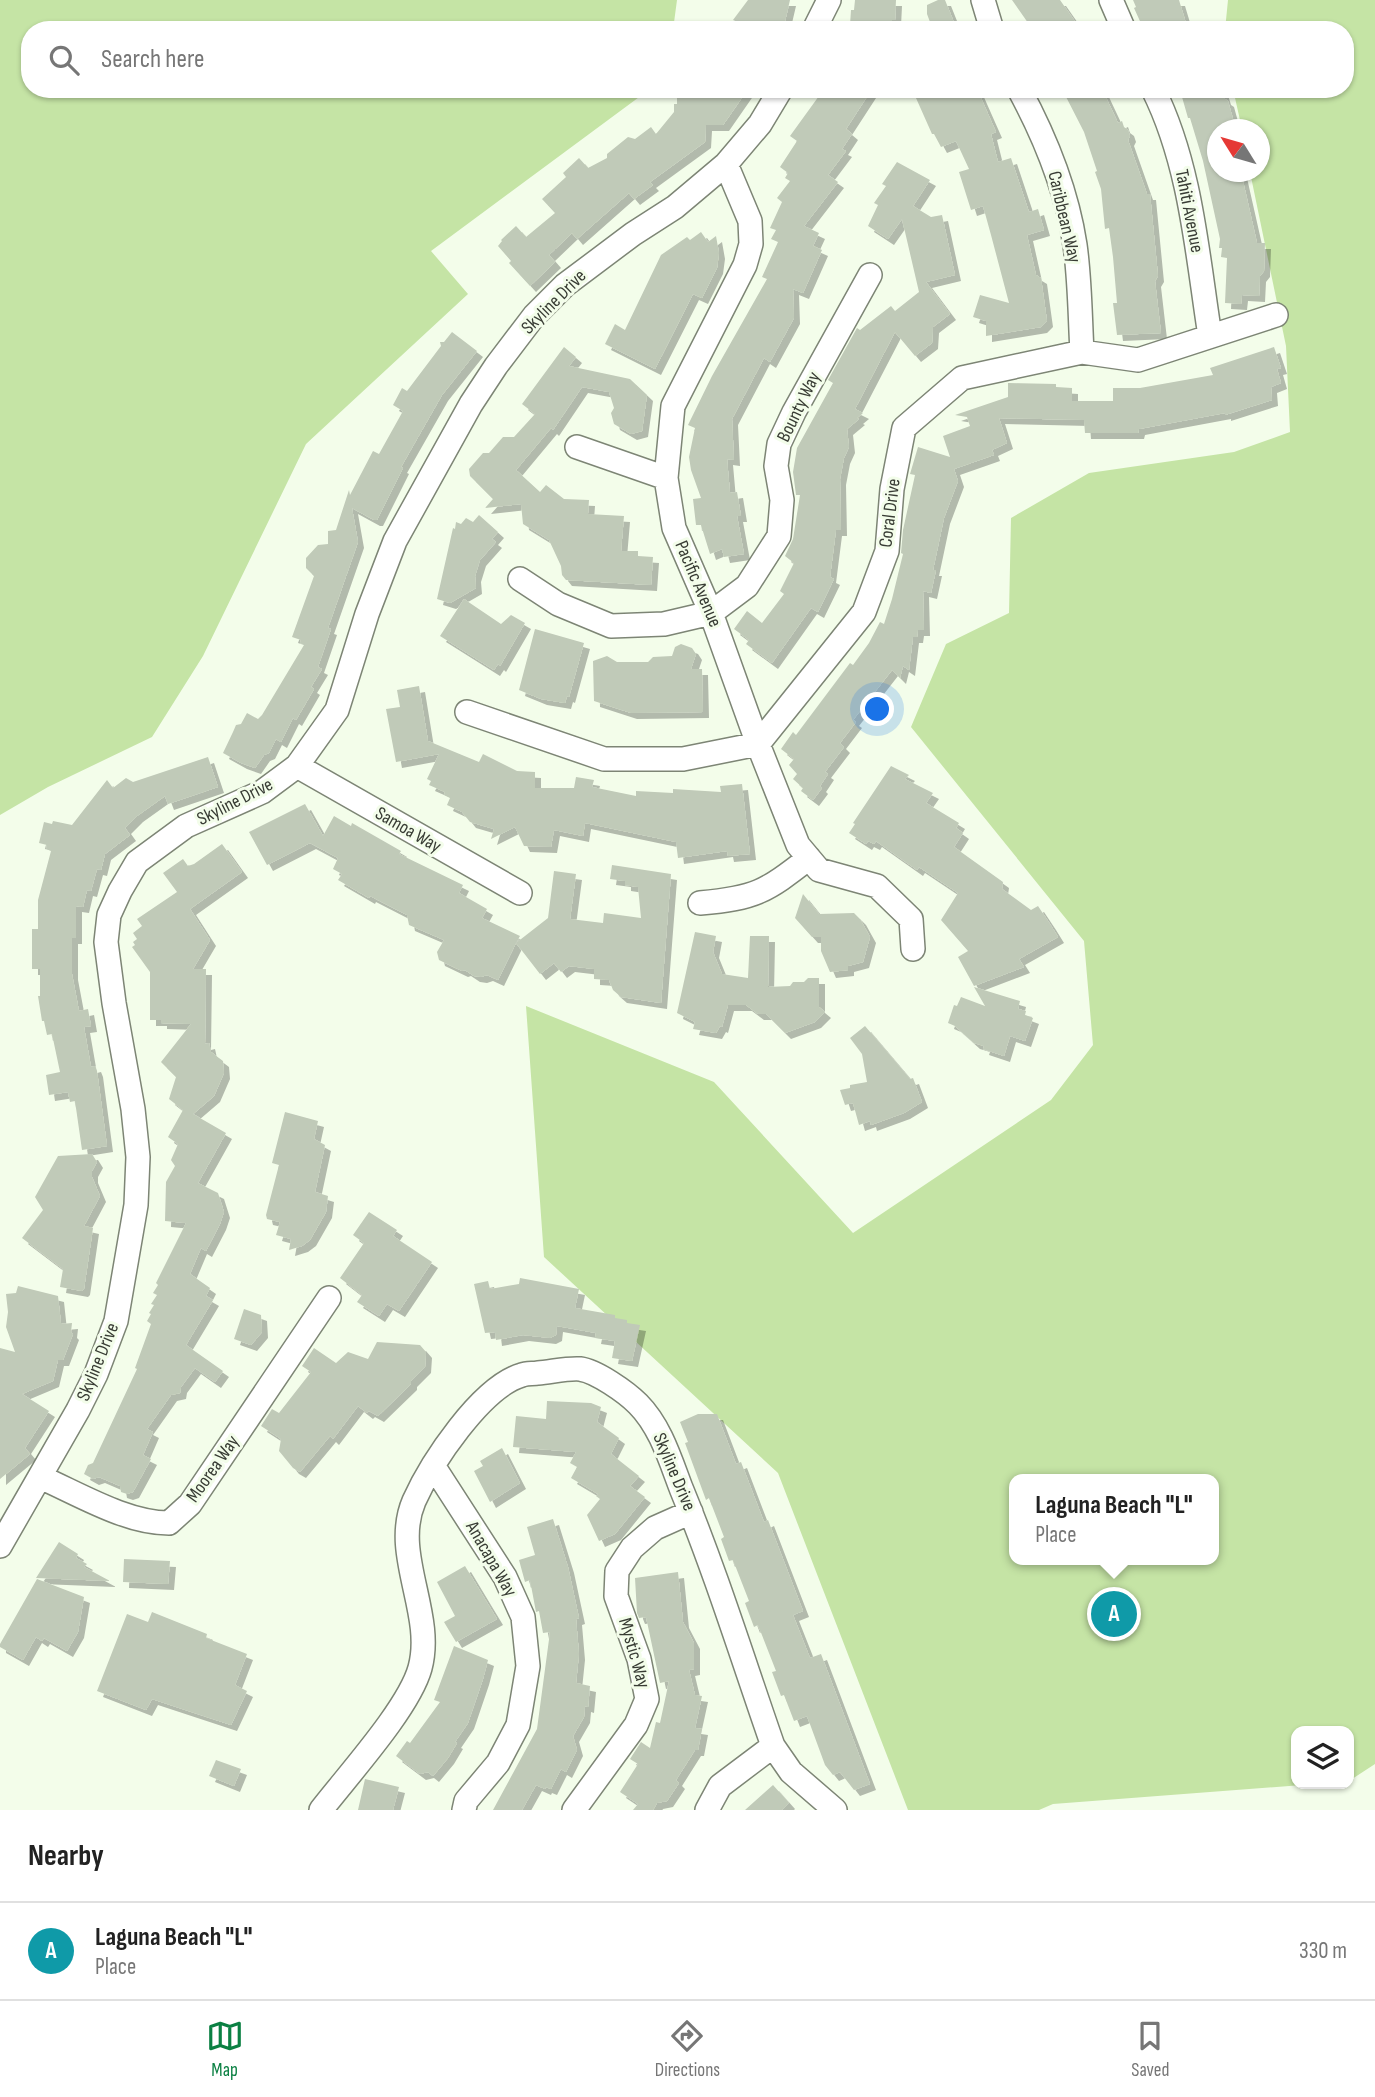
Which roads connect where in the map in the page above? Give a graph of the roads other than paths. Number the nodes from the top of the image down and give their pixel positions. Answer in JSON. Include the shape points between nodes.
{"nodes":[{"id":1,"x":829,"y":0,"type":"edge"},
{"id":2,"x":983,"y":0,"type":"edge"},
{"id":3,"x":1111,"y":0,"type":"edge"},
{"id":4,"x":818,"y":21,"type":"edge"},
{"id":5,"x":989,"y":21,"type":"edge"},
{"id":6,"x":1120,"y":21,"type":"edge"},
{"id":7,"x":776,"y":98,"type":"edge"},
{"id":8,"x":1024,"y":98,"type":"edge"},
{"id":9,"x":1157,"y":98,"type":"edge"},
{"id":10,"x":726,"y":163,"type":"junction"},
{"id":11,"x":870,"y":275,"type":"dead end"},
{"id":12,"x":1276,"y":315,"type":"dead end"},
{"id":13,"x":1210,"y":336,"type":"junction"},
{"id":14,"x":1082,"y":352,"type":"junction"},
{"id":15,"x":577,"y":447,"type":"dead end"},
{"id":16,"x":666,"y":478,"type":"junction"},
{"id":17,"x":520,"y":579,"type":"dead end"},
{"id":18,"x":711,"y":613,"type":"junction"},
{"id":19,"x":467,"y":712,"type":"dead end"},
{"id":20,"x":758,"y":744,"type":"junction"},
{"id":21,"x":297,"y":766,"type":"junction"},
{"id":22,"x":809,"y":858,"type":"junction"},
{"id":23,"x":520,"y":893,"type":"dead end"},
{"id":24,"x":700,"y":903,"type":"dead end"},
{"id":25,"x":914,"y":948,"type":"dead end"},
{"id":26,"x":329,"y":1298,"type":"dead end"},
{"id":27,"x":434,"y":1467,"type":"junction"},
{"id":28,"x":40,"y":1477,"type":"junction"},
{"id":29,"x":691,"y":1512,"type":"junction"},
{"id":30,"x":0,"y":1546,"type":"edge"},
{"id":31,"x":774,"y":1746,"type":"junction"},
{"id":32,"x":321,"y":1810,"type":"edge"},
{"id":33,"x":464,"y":1810,"type":"edge"},
{"id":34,"x":575,"y":1810,"type":"edge"},
{"id":35,"x":707,"y":1810,"type":"edge"},
{"id":36,"x":835,"y":1810,"type":"edge"}],
"edges":[{"from":1,"to":4,"type":"street"},
{"from":2,"to":5,"type":"street"},
{"from":3,"to":6,"type":"street"},
{"from":7,"to":10,"type":"street","name":"Skyline Drive"},
{"from":8,"to":14,"type":"street","name":"Caribbean Way","via":[[1064,198],[1075,246]]},
{"from":9,"to":13,"type":"street","name":"Tahiti Avenue","via":[[1188,194]]},
{"from":10,"to":16,"type":"street","name":"Pacific Avenue","via":[[750,221],[751,244],[745,265],[673,406]]},
{"from":10,"to":21,"type":"street","name":"Skyline Drive","via":[[676,207],[565,285],[496,366],[395,541],[337,710]]},
{"from":11,"to":18,"type":"street","name":"Bounty Way","via":[[779,444],[779,536],[747,586]]},
{"from":12,"to":13,"type":"street","name":"Coral Drive"},
{"from":13,"to":14,"type":"street","name":"Coral Drive","via":[[1138,360]]},
{"from":14,"to":20,"type":"street","name":"Coral Drive","via":[[962,377],[904,428],[892,489],[887,551],[864,612]]},
{"from":15,"to":16,"type":"street"},
{"from":16,"to":18,"type":"street","name":"Pacific Avenue","via":[[674,528]]},
{"from":17,"to":18,"type":"street","name":"Bounty Way","via":[[558,604],[611,626],[664,624]]},
{"from":18,"to":20,"type":"street","name":"Pacific Avenue"},
{"from":19,"to":20,"type":"street","via":[[604,759],[683,759]]},
{"from":20,"to":22,"type":"street","name":"Pacific Avenue","via":[[798,845]]},
{"from":21,"to":23,"type":"street","name":"Samoa Way"},
{"from":21,"to":28,"type":"street","name":"Skyline Drive","via":[[262,792],[186,826],[137,862],[109,915],[106,942],[138,1157],[136,1205],[116,1321],[96,1374]]},
{"from":22,"to":24,"type":"street","via":[[771,888],[752,896]]},
{"from":22,"to":25,"type":"street","name":"Pacific Avenue","via":[[819,870],[877,886],[911,919]]},
{"from":26,"to":28,"type":"street","name":"Moorea Way","via":[[190,1504],[169,1523],[132,1517]]},
{"from":27,"to":29,"type":"street","name":"Skyline Drive","via":[[470,1413],[496,1390],[521,1375],[581,1369],[639,1404],[659,1433]]},
{"from":27,"to":32,"type":"street","name":"Skyline Drive","via":[[414,1502],[407,1526],[422,1640],[420,1668],[401,1706]]},
{"from":27,"to":33,"type":"street","name":"Anacapa Way","via":[[505,1577],[523,1617],[528,1666],[518,1725]]},
{"from":28,"to":30,"type":"street","name":"Skyline Drive"},
{"from":29,"to":31,"type":"street","name":"Skyline Drive"},
{"from":29,"to":34,"type":"street","name":"Mystic Way","via":[[654,1528],[632,1548],[617,1571],[616,1596],[639,1659],[647,1699],[636,1725]]},
{"from":31,"to":35,"type":"street","via":[[720,1786]]},
{"from":31,"to":36,"type":"street","name":"Skyline Drive","via":[[791,1772]]}]}
